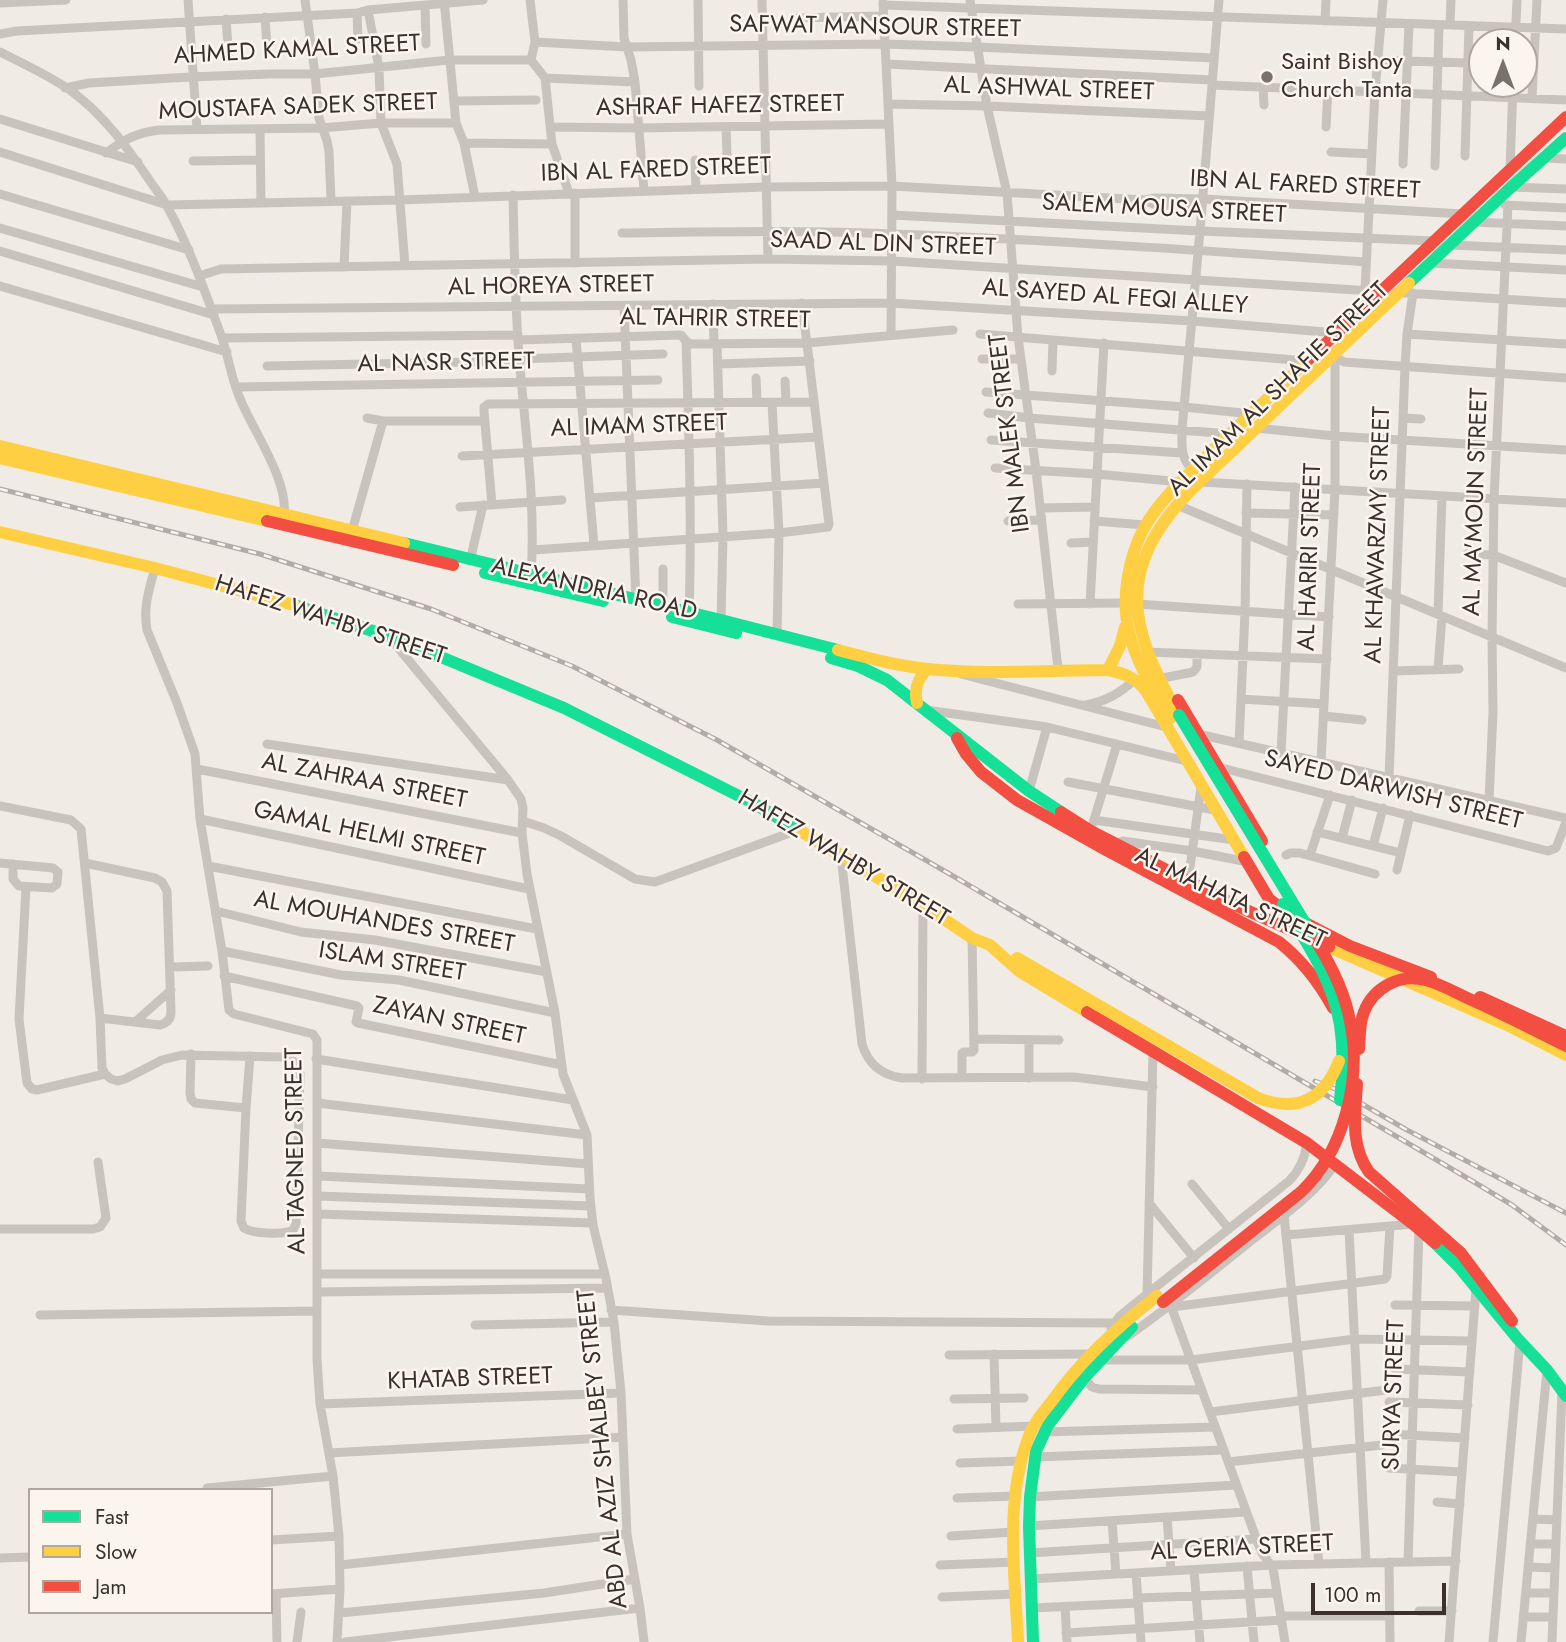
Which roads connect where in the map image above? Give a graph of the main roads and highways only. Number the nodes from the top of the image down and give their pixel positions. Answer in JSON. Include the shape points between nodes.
{"nodes":[{"id":1,"x":1566,"y":117,"type":"edge"},
{"id":2,"x":1566,"y":138,"type":"edge"},
{"id":3,"x":1468,"y":218,"type":"junction"},
{"id":4,"x":0,"y":446,"type":"edge"},
{"id":5,"x":0,"y":458,"type":"edge"},
{"id":6,"x":1197,"y":477,"type":"junction"},
{"id":7,"x":283,"y":519,"type":"junction"},
{"id":8,"x":0,"y":532,"type":"edge"},
{"id":9,"x":1130,"y":603,"type":"junction"},
{"id":10,"x":1126,"y":620,"type":"junction"},
{"id":11,"x":927,"y":669,"type":"junction"},
{"id":12,"x":1108,"y":670,"type":"junction"},
{"id":13,"x":1158,"y":679,"type":"junction"},
{"id":14,"x":920,"y":706,"type":"junction"},
{"id":15,"x":1172,"y":720,"type":"junction"},
{"id":16,"x":953,"y":732,"type":"junction"},
{"id":17,"x":1274,"y":904,"type":"junction"},
{"id":18,"x":1266,"y":919,"type":"junction"},
{"id":19,"x":1314,"y":928,"type":"junction"},
{"id":20,"x":990,"y":945,"type":"junction"},
{"id":21,"x":1340,"y":1021,"type":"junction"},
{"id":22,"x":1566,"y":1036,"type":"edge"},
{"id":23,"x":1566,"y":1046,"type":"edge"},
{"id":24,"x":1342,"y":1047,"type":"junction"},
{"id":25,"x":1566,"y":1055,"type":"edge"},
{"id":26,"x":1162,"y":1301,"type":"junction"},
{"id":27,"x":1095,"y":1357,"type":"junction"},
{"id":28,"x":1543,"y":1365,"type":"junction"},
{"id":29,"x":1564,"y":1394,"type":"edge"},
{"id":30,"x":1039,"y":1429,"type":"junction"},
{"id":31,"x":1028,"y":1459,"type":"junction"},
{"id":32,"x":1018,"y":1636,"type":"edge"},
{"id":33,"x":1032,"y":1636,"type":"edge"}],
"edges":[{"from":1,"to":3,"type":"main road","name":"AL IMAM AL SHAFIE STREET"},
{"from":2,"to":3,"type":"main road","name":"AL IMAM AL SHAFIE STREET","via":[[1492,204]]},
{"from":3,"to":6,"type":"main road","name":"AL IMAM AL SHAFIE STREET","via":[[1434,241],[1230,434]]},
{"from":3,"to":6,"type":"main road","name":"AL IMAM AL SHAFIE STREET","via":[[1406,293]]},
{"from":4,"to":7,"type":"main road","name":"ALEXANDRIA ROAD"},
{"from":5,"to":7,"type":"main road","name":"ALEXANDRIA ROAD"},
{"from":6,"to":9,"type":"main road","name":"AL IMAM AL SHAFIE STREET","via":[[1158,529]]},
{"from":6,"to":9,"type":"main road","name":"AL IMAM AL SHAFIE STREET","via":[[1181,482],[1145,525],[1131,562]]},
{"from":7,"to":11,"type":"main road","name":"ALEXANDRIA ROAD","via":[[352,531],[882,662]]},
{"from":7,"to":14,"type":"main road","name":"ALEXANDRIA ROAD","via":[[844,661],[887,680]]},
{"from":8,"to":20,"type":"main road","name":"HAFEZ WAHBY STREET","via":[[280,601],[389,636],[530,693],[753,803]]},
{"from":9,"to":10,"type":"main road","name":"AL IMAM AL SHAFIE STREET"},
{"from":9,"to":13,"type":"main road","name":"AL IMAM AL SHAFIE STREET"},
{"from":10,"to":12,"type":"main road"},
{"from":10,"to":15,"type":"main road","name":"AL IMAM AL SHAFIE STREET","via":[[1136,654]]},
{"from":11,"to":12,"type":"main road","name":"ALEXANDRIA ROAD"},
{"from":11,"to":14,"type":"main road","via":[[916,684]]},
{"from":12,"to":15,"type":"main road","name":"ALEXANDRIA ROAD","via":[[1135,679]]},
{"from":13,"to":15,"type":"main road","name":"AL IMAM AL SHAFIE STREET"},
{"from":13,"to":19,"type":"main road","name":"AL IMAM AL SHAFIE STREET","via":[[1174,694]]},
{"from":14,"to":16,"type":"main road","name":"AL MAHATA STREET"},
{"from":15,"to":17,"type":"main road","via":[[1185,761]]},
{"from":15,"to":21,"type":"main road","bridge":true,"via":[[1314,956]]},
{"from":15,"to":26,"type":"main road","bridge":true,"via":[[1328,961],[1350,1021],[1353,1067],[1340,1130],[1312,1181]]},
{"from":16,"to":18,"type":"main road","name":"AL MAHATA STREET","via":[[1029,791],[1093,825],[1116,844]]},
{"from":16,"to":21,"type":"main road","bridge":true,"via":[[981,772],[1017,800],[1286,947],[1316,978]]},
{"from":17,"to":18,"type":"main road"},
{"from":17,"to":19,"type":"main road","name":"AL MAHATA STREET"},
{"from":18,"to":25,"type":"main road","name":"AL MAHATA STREET"},
{"from":19,"to":22,"type":"main road","name":"AL MAHATA STREET"},
{"from":20,"to":24,"type":"main road","bridge":true,"via":[[1272,1104],[1294,1105],[1318,1093],[1337,1068]]},
{"from":20,"to":28,"type":"main road","name":"HAFEZ WAHBY STREET","via":[[1019,971],[1335,1164],[1445,1252]]},
{"from":21,"to":24,"type":"main road","bridge":true},
{"from":23,"to":28,"type":"main road","bridge":true,"via":[[1421,978],[1398,979],[1377,992],[1361,1025],[1356,1139],[1362,1163],[1461,1253]]},
{"from":24,"to":26,"type":"main road","bridge":true,"via":[[1336,1114],[1318,1159],[1280,1199]]},
{"from":26,"to":27,"type":"main road"},
{"from":27,"to":30,"type":"main road","via":[[1084,1378]]},
{"from":27,"to":30,"type":"main road","via":[[1039,1417]]},
{"from":28,"to":29,"type":"main road","name":"HAFEZ WAHBY STREET"},
{"from":30,"to":31,"type":"main road","via":[[1030,1435]]},
{"from":31,"to":32,"type":"main road","via":[[1016,1496]]},
{"from":31,"to":33,"type":"main road"},
{"from":32,"to":33,"type":"main road"}]}
